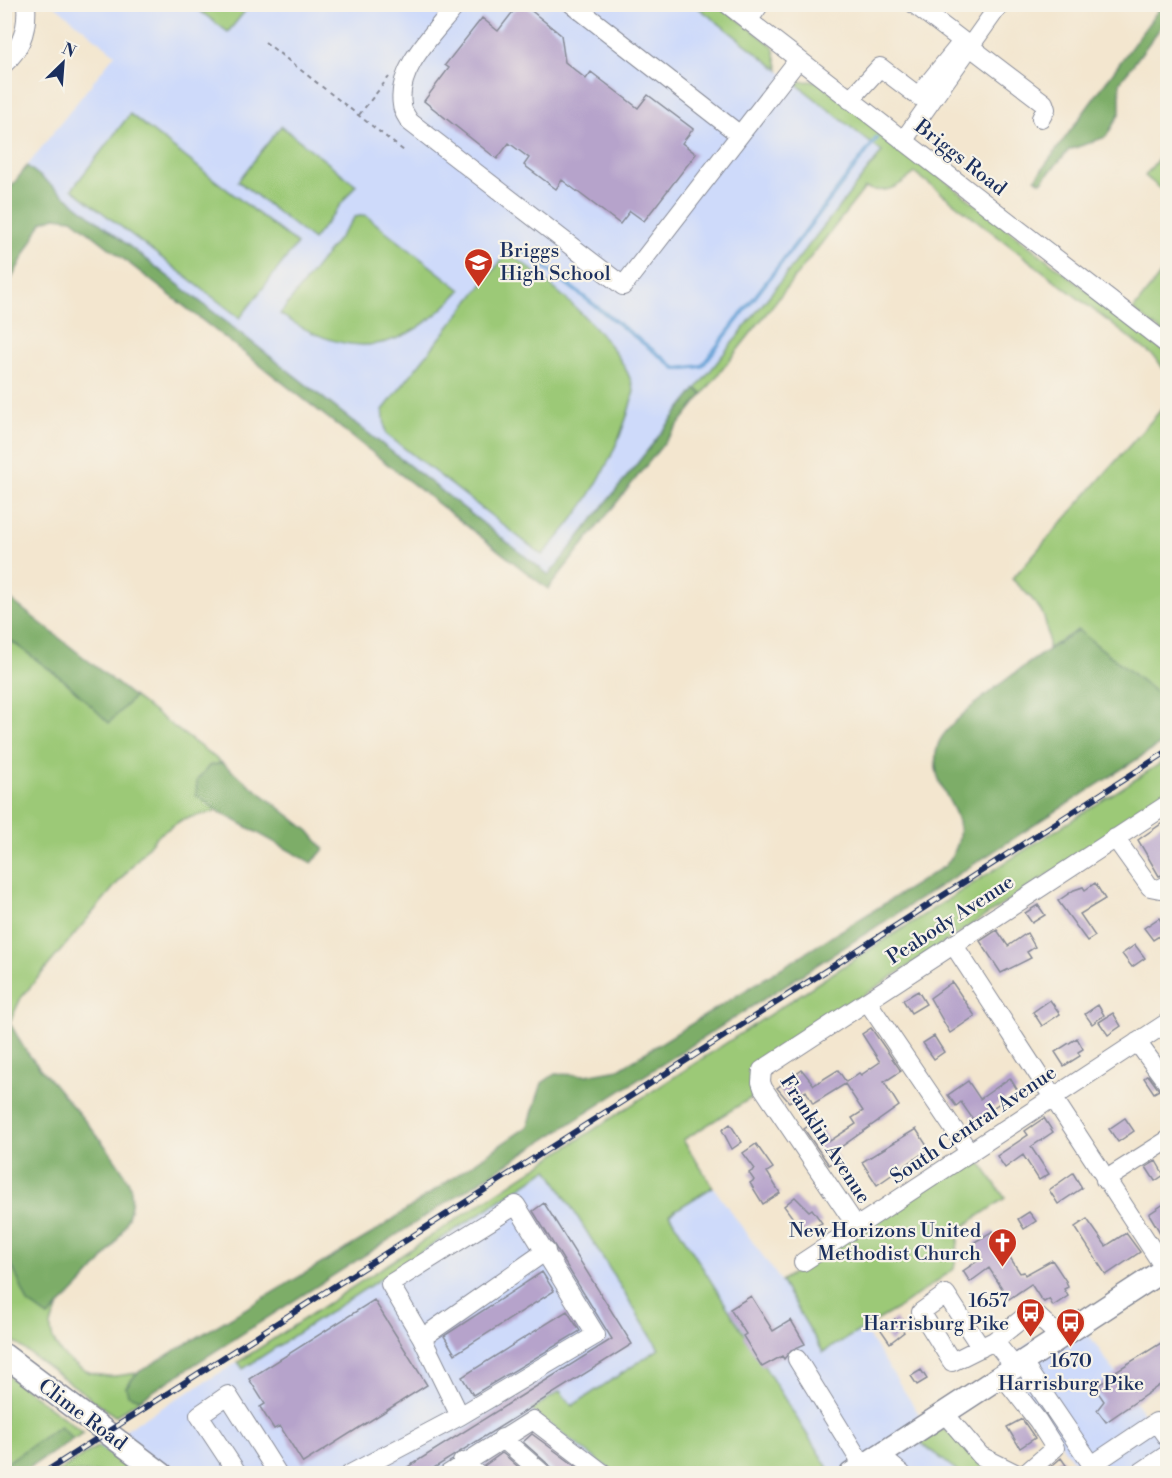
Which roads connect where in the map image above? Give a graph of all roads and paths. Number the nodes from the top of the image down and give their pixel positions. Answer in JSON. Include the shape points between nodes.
{"nodes":[{"id":1,"x":26,"y":4,"type":"edge"},
{"id":2,"x":457,"y":4,"type":"edge"},
{"id":3,"x":572,"y":4,"type":"edge"},
{"id":4,"x":727,"y":4,"type":"edge"},
{"id":5,"x":760,"y":4,"type":"edge"},
{"id":6,"x":914,"y":4,"type":"edge"},
{"id":7,"x":1000,"y":4,"type":"edge"},
{"id":8,"x":748,"y":21,"type":"junction"},
{"id":9,"x":265,"y":42,"type":"dead end"},
{"id":10,"x":966,"y":45,"type":"junction"},
{"id":11,"x":798,"y":60,"type":"junction"},
{"id":12,"x":4,"y":64,"type":"edge"},
{"id":13,"x":850,"y":100,"type":"junction"},
{"id":14,"x":1041,"y":118,"type":"dead end"},
{"id":15,"x":740,"y":135,"type":"junction"},
{"id":16,"x":903,"y":141,"type":"junction"},
{"id":17,"x":404,"y":151,"type":"dead end"},
{"id":18,"x":1167,"y":345,"type":"edge"},
{"id":19,"x":1167,"y":804,"type":"edge"},
{"id":20,"x":1115,"y":838,"type":"junction"},
{"id":21,"x":1167,"y":884,"type":"edge"},
{"id":22,"x":952,"y":944,"type":"junction"},
{"id":23,"x":867,"y":1001,"type":"junction"},
{"id":24,"x":1167,"y":1022,"type":"edge"},
{"id":25,"x":1137,"y":1042,"type":"junction"},
{"id":26,"x":761,"y":1075,"type":"joint"},
{"id":27,"x":1167,"y":1084,"type":"edge"},
{"id":28,"x":1051,"y":1098,"type":"junction"},
{"id":29,"x":1167,"y":1140,"type":"edge"},
{"id":30,"x":970,"y":1153,"type":"junction"},
{"id":31,"x":1105,"y":1180,"type":"junction"},
{"id":32,"x":857,"y":1227,"type":"junction"},
{"id":33,"x":546,"y":1251,"type":"junction"},
{"id":34,"x":803,"y":1262,"type":"dead end"},
{"id":35,"x":1166,"y":1268,"type":"edge"},
{"id":36,"x":1060,"y":1337,"type":"junction"},
{"id":37,"x":422,"y":1338,"type":"junction"},
{"id":38,"x":4,"y":1355,"type":"edge"},
{"id":39,"x":797,"y":1359,"type":"dead end"},
{"id":40,"x":1013,"y":1368,"type":"junction"},
{"id":41,"x":944,"y":1413,"type":"junction"},
{"id":42,"x":460,"y":1416,"type":"junction"},
{"id":43,"x":502,"y":1438,"type":"junction"},
{"id":44,"x":1167,"y":1439,"type":"edge"},
{"id":45,"x":1167,"y":1454,"type":"edge"},
{"id":46,"x":864,"y":1465,"type":"edge"},
{"id":47,"x":455,"y":1468,"type":"edge"},
{"id":48,"x":1095,"y":1469,"type":"edge"},
{"id":49,"x":162,"y":1473,"type":"edge"},
{"id":50,"x":238,"y":1473,"type":"edge"},
{"id":51,"x":278,"y":1473,"type":"edge"},
{"id":52,"x":350,"y":1473,"type":"edge"},
{"id":53,"x":477,"y":1473,"type":"edge"},
{"id":54,"x":543,"y":1473,"type":"edge"},
{"id":55,"x":604,"y":1473,"type":"edge"},
{"id":56,"x":902,"y":1473,"type":"edge"},
{"id":57,"x":1017,"y":1473,"type":"edge"},
{"id":58,"x":1025,"y":1473,"type":"edge"},
{"id":59,"x":1138,"y":1473,"type":"edge"}],
"edges":[{"from":1,"to":12,"type":"street","via":[[24,37]]},
{"from":2,"to":15,"type":"street","via":[[411,64],[403,87],[402,106],[410,122],[623,286]]},
{"from":3,"to":15,"type":"street"},
{"from":4,"to":8,"type":"street","name":"Briggs Road"},
{"from":5,"to":8,"type":"street"},
{"from":6,"to":10,"type":"street"},
{"from":7,"to":10,"type":"street"},
{"from":8,"to":11,"type":"street","name":"Briggs Road"},
{"from":9,"to":17,"type":"path"},
{"from":10,"to":13,"type":"street","via":[[918,96],[880,67]]},
{"from":10,"to":14,"type":"street","via":[[1044,103],[1046,109]]},
{"from":10,"to":16,"type":"street"},
{"from":11,"to":13,"type":"street","name":"Briggs Road"},
{"from":11,"to":15,"type":"street"},
{"from":13,"to":16,"type":"street","name":"Briggs Road"},
{"from":16,"to":18,"type":"street","name":"Briggs Road"},
{"from":19,"to":20,"type":"street","name":"Peabody Avenue"},
{"from":20,"to":21,"type":"street","via":[[1150,887],[1160,889]]},
{"from":20,"to":22,"type":"street","name":"Peabody Avenue"},
{"from":22,"to":23,"type":"street","name":"Peabody Avenue"},
{"from":22,"to":28,"type":"street"},
{"from":23,"to":26,"type":"street","name":"Peabody Avenue","via":[[766,1066]]},
{"from":23,"to":30,"type":"street"},
{"from":24,"to":25,"type":"street","name":"South Central Avenue"},
{"from":25,"to":27,"type":"street"},
{"from":25,"to":28,"type":"street","name":"South Central Avenue"},
{"from":26,"to":32,"type":"street","name":"Franklin Avenue","via":[[764,1088]]},
{"from":28,"to":30,"type":"street","name":"South Central Avenue"},
{"from":28,"to":31,"type":"street"},
{"from":29,"to":31,"type":"street"},
{"from":30,"to":32,"type":"street","name":"South Central Avenue"},
{"from":31,"to":35,"type":"street"},
{"from":32,"to":34,"type":"street","name":"South Central Avenue"},
{"from":33,"to":37,"type":"street"},
{"from":33,"to":37,"type":"street","via":[[516,1205],[390,1284]]},
{"from":33,"to":42,"type":"street","via":[[596,1335]]},
{"from":35,"to":36,"type":"main road"},
{"from":36,"to":40,"type":"main road"},
{"from":36,"to":40,"type":"street","via":[[1032,1311],[987,1344]]},
{"from":37,"to":42,"type":"street"},
{"from":38,"to":49,"type":"main road","name":"Clime Road"},
{"from":39,"to":46,"type":"street"},
{"from":40,"to":41,"type":"main road"},
{"from":40,"to":48,"type":"street"},
{"from":40,"to":58,"type":"street","via":[[1055,1448]]},
{"from":41,"to":46,"type":"main road"},
{"from":41,"to":57,"type":"street","via":[[981,1456]]},
{"from":42,"to":52,"type":"street"},
{"from":43,"to":47,"type":"street"},
{"from":43,"to":54,"type":"street"},
{"from":43,"to":55,"type":"street","via":[[532,1420]]},
{"from":44,"to":48,"type":"street","via":[[1156,1422]]},
{"from":45,"to":59,"type":"street"},
{"from":46,"to":56,"type":"street"},
{"from":47,"to":53,"type":"street"},
{"from":50,"to":51,"type":"street","via":[[200,1415],[228,1395]]}]}
